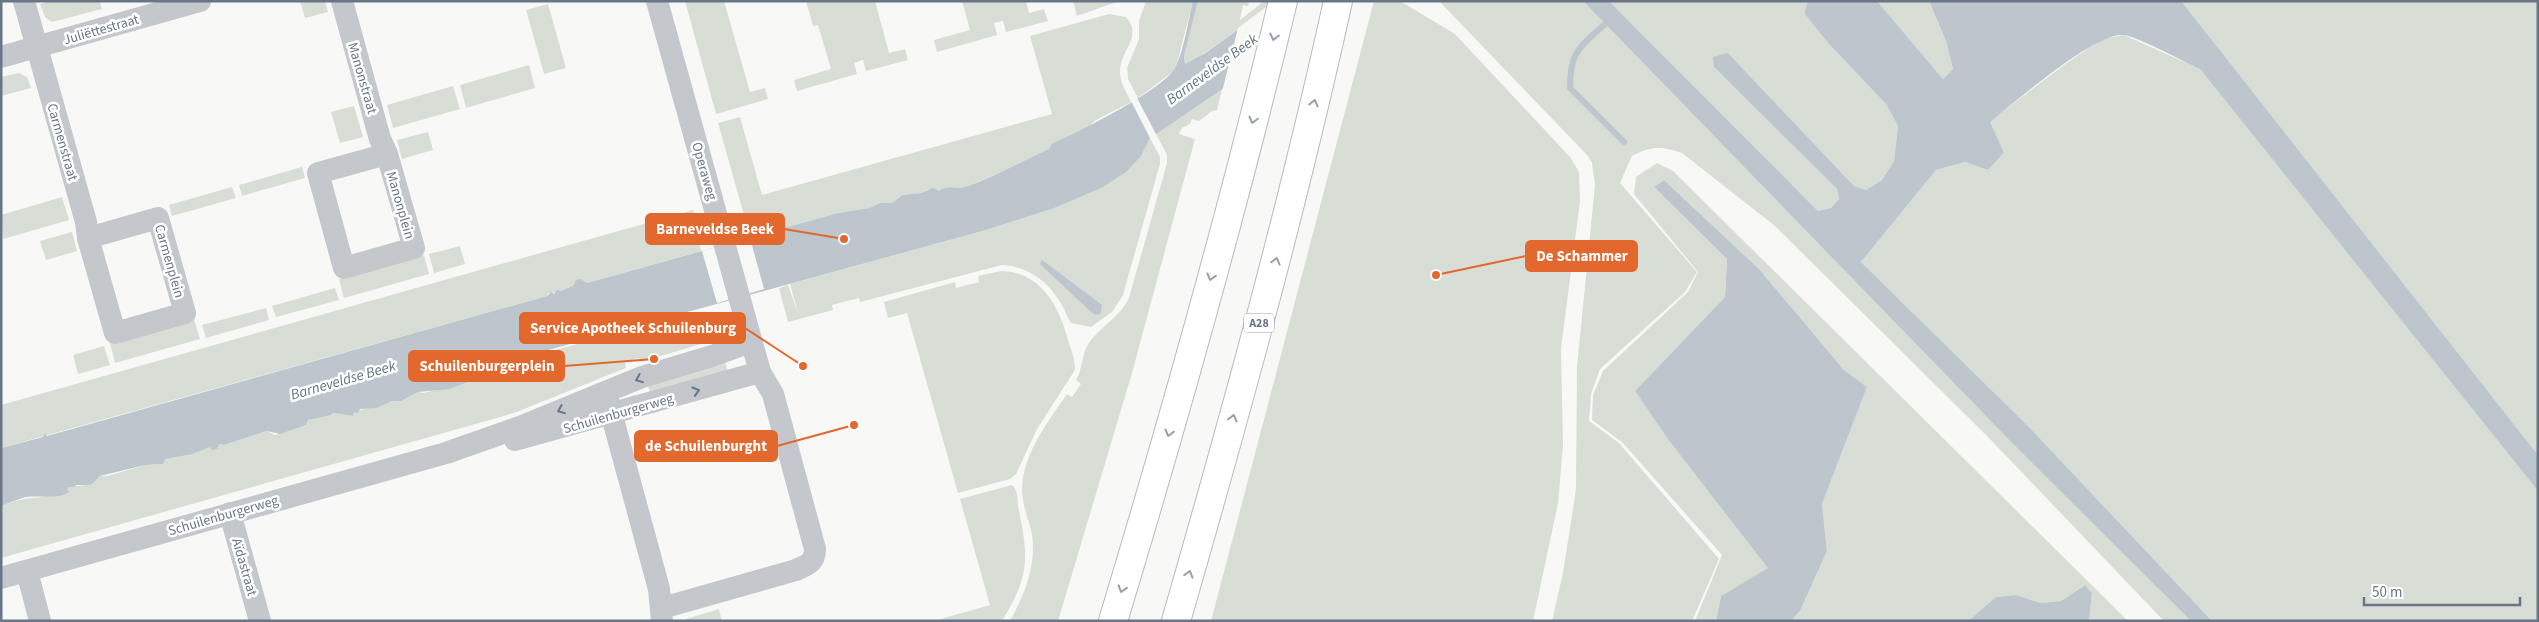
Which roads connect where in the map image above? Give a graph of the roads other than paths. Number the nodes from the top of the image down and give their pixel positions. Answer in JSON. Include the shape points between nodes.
{"nodes":[{"id":1,"x":24,"y":1,"type":"edge"},
{"id":2,"x":200,"y":1,"type":"edge"},
{"id":3,"x":342,"y":1,"type":"edge"},
{"id":4,"x":657,"y":1,"type":"edge"},
{"id":5,"x":1283,"y":1,"type":"edge"},
{"id":6,"x":1336,"y":12,"type":"edge"},
{"id":7,"x":37,"y":47,"type":"junction"},
{"id":8,"x":1,"y":57,"type":"edge"},
{"id":9,"x":387,"y":154,"type":"junction"},
{"id":10,"x":88,"y":238,"type":"junction"},
{"id":11,"x":752,"y":342,"type":"junction"},
{"id":12,"x":760,"y":372,"type":"junction"},
{"id":13,"x":606,"y":392,"type":"junction"},
{"id":14,"x":612,"y":414,"type":"junction"},
{"id":15,"x":446,"y":452,"type":"junction"},
{"id":16,"x":230,"y":514,"type":"junction"},
{"id":17,"x":27,"y":571,"type":"junction"},
{"id":18,"x":1,"y":578,"type":"edge"},
{"id":19,"x":662,"y":614,"type":"edge"},
{"id":20,"x":40,"y":621,"type":"edge"},
{"id":21,"x":260,"y":621,"type":"edge"},
{"id":22,"x":1112,"y":621,"type":"edge"},
{"id":23,"x":1176,"y":621,"type":"edge"}],
"edges":[{"from":1,"to":7,"type":"street","name":"Carmenstraat"},
{"from":2,"to":7,"type":"street","name":"Juliëttestraat"},
{"from":3,"to":9,"type":"street","name":"Manonstraat"},
{"from":4,"to":11,"type":"street","name":"Operaweg"},
{"from":5,"to":22,"type":"highway","one_way":true,"via":[[1163,455]]},
{"from":23,"to":6,"type":"highway","number":"A28","one_way":true,"via":[[1280,246]]},
{"from":7,"to":8,"type":"street","name":"Juliëttestraat"},
{"from":7,"to":10,"type":"street","name":"Carmenstraat"},
{"from":9,"to":9,"type":"street","name":"Manonplein","via":[[318,173],[344,268],[414,248]]},
{"from":10,"to":10,"type":"street","name":"Carmenplein","via":[[115,333],[185,313],[158,218]]},
{"from":11,"to":12,"type":"street","name":"Operaweg"},
{"from":11,"to":13,"type":"street","name":"Schuilenburgerweg","one_way":true,"via":[[642,377]]},
{"from":14,"to":12,"type":"street","name":"Schuilenburgerweg","one_way":true},
{"from":12,"to":19,"type":"street","name":"Operaweg","via":[[773,394],[812,538],[814,560],[796,570]]},
{"from":13,"to":14,"type":"street"},
{"from":13,"to":15,"type":"street","name":"Schuilenburgerweg","one_way":true,"via":[[520,427]]},
{"from":14,"to":15,"type":"street","name":"Schuilenburgerweg","via":[[526,439]]},
{"from":14,"to":19,"type":"street"},
{"from":15,"to":16,"type":"street","name":"Schuilenburgerweg"},
{"from":16,"to":17,"type":"street","name":"Schuilenburgerweg"},
{"from":16,"to":21,"type":"street","name":"Aïdastraat"},
{"from":17,"to":18,"type":"street","name":"Schuilenburgerweg"},
{"from":17,"to":20,"type":"street"}]}
